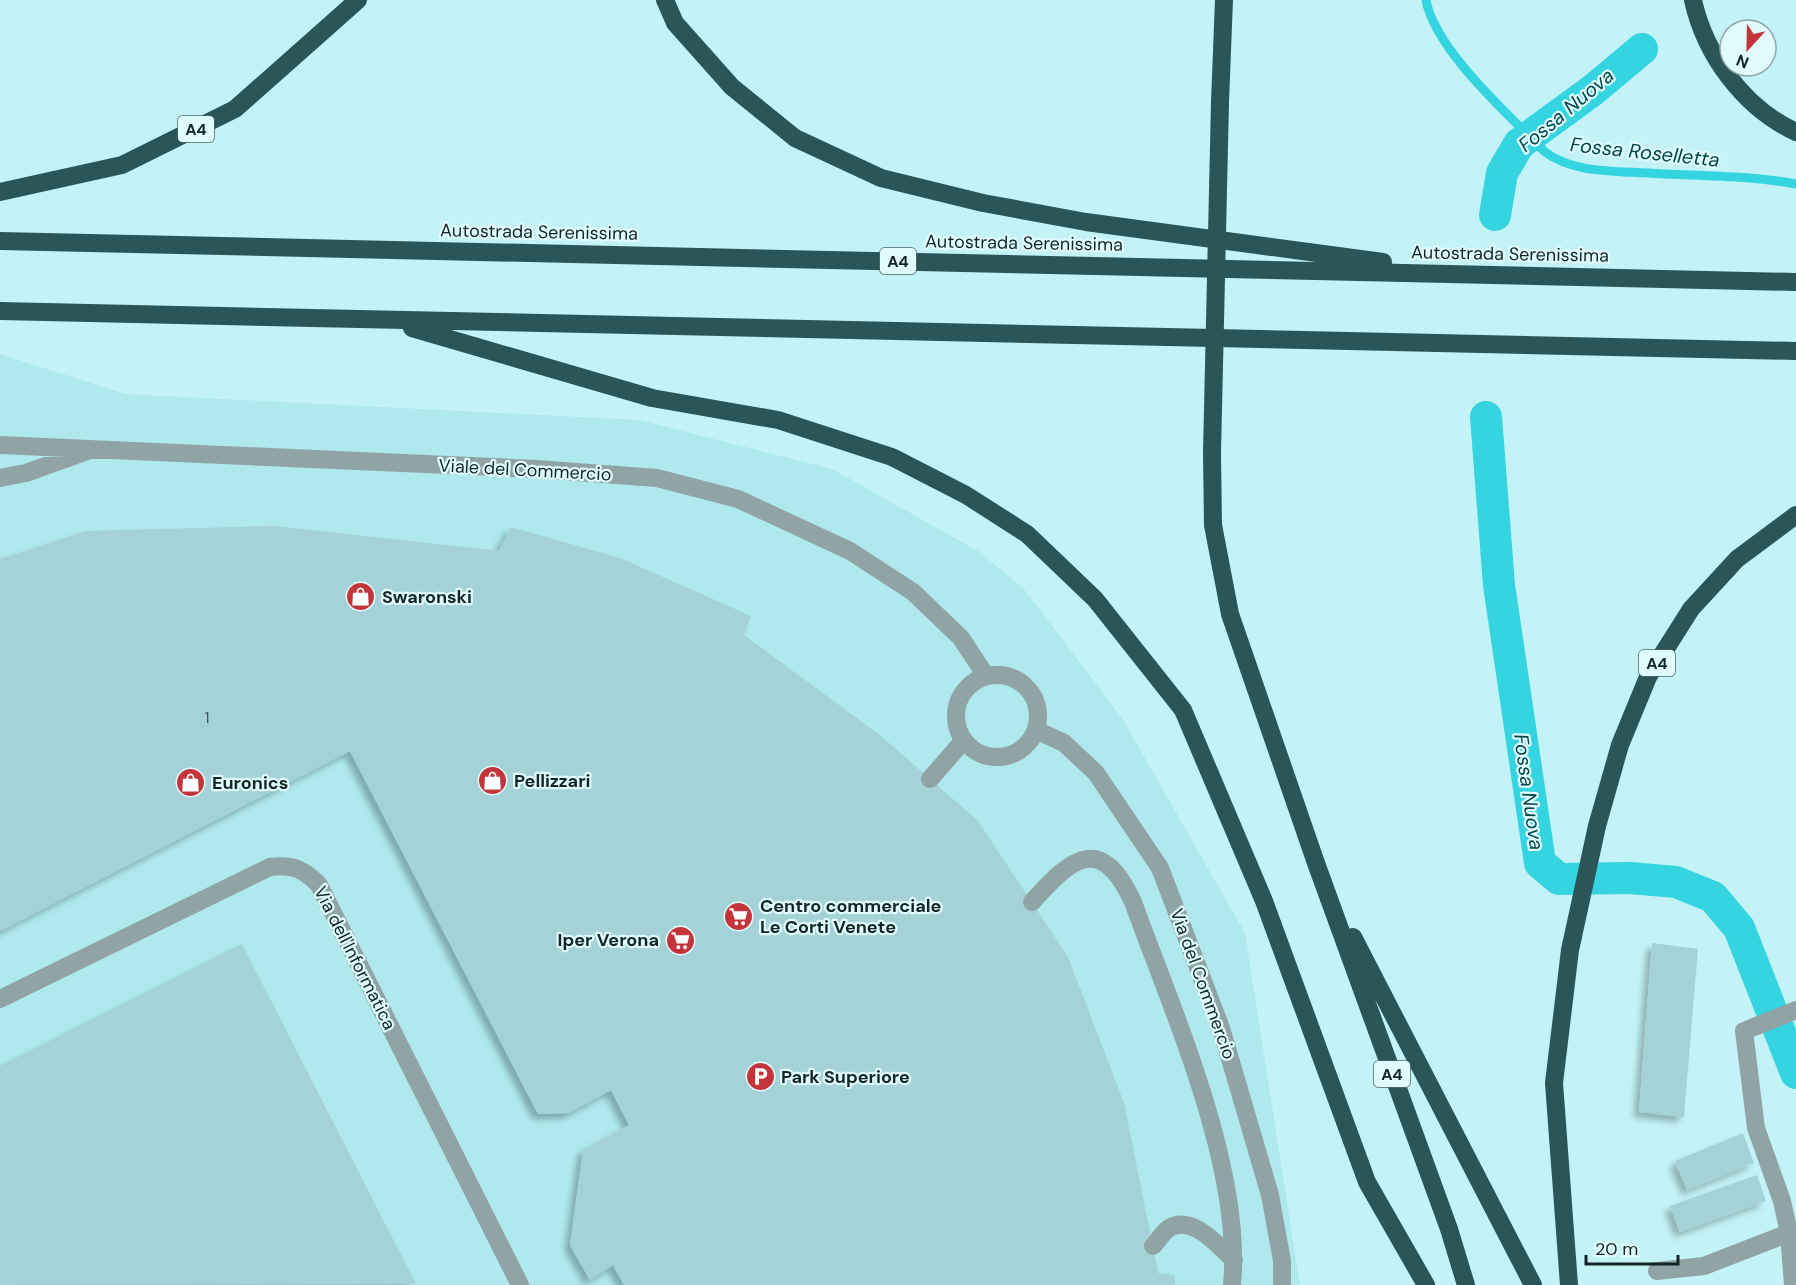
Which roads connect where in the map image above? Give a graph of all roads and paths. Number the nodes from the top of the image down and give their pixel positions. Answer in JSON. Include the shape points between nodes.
{"nodes":[{"id":1,"x":358,"y":0,"type":"edge"},
{"id":2,"x":665,"y":0,"type":"edge"},
{"id":3,"x":1693,"y":0,"type":"edge"},
{"id":4,"x":1226,"y":5,"type":"edge"},
{"id":5,"x":1796,"y":132,"type":"edge"},
{"id":6,"x":0,"y":192,"type":"edge"},
{"id":7,"x":0,"y":241,"type":"edge"},
{"id":8,"x":1471,"y":274,"type":"junction"},
{"id":9,"x":1796,"y":282,"type":"edge"},
{"id":10,"x":0,"y":311,"type":"edge"},
{"id":11,"x":387,"y":321,"type":"junction"},
{"id":12,"x":1796,"y":351,"type":"edge"},
{"id":13,"x":0,"y":445,"type":"edge"},
{"id":14,"x":95,"y":448,"type":"junction"},
{"id":15,"x":0,"y":478,"type":"edge"},
{"id":16,"x":1796,"y":515,"type":"edge"},
{"id":17,"x":986,"y":676,"type":"junction"},
{"id":18,"x":1036,"y":730,"type":"junction"},
{"id":19,"x":964,"y":740,"type":"junction"},
{"id":20,"x":930,"y":779,"type":"dead end"},
{"id":21,"x":1316,"y":863,"type":"junction"},
{"id":22,"x":1032,"y":902,"type":"dead end"},
{"id":23,"x":0,"y":999,"type":"edge"},
{"id":24,"x":1796,"y":1010,"type":"edge"},
{"id":25,"x":1789,"y":1233,"type":"junction"},
{"id":26,"x":1153,"y":1246,"type":"dead end"},
{"id":27,"x":1234,"y":1260,"type":"junction"},
{"id":28,"x":1658,"y":1271,"type":"dead end"},
{"id":29,"x":520,"y":1285,"type":"edge"},
{"id":30,"x":1232,"y":1285,"type":"edge"},
{"id":31,"x":1281,"y":1285,"type":"edge"},
{"id":32,"x":1426,"y":1285,"type":"edge"},
{"id":33,"x":1466,"y":1285,"type":"edge"},
{"id":34,"x":1533,"y":1285,"type":"edge"},
{"id":35,"x":1569,"y":1285,"type":"edge"},
{"id":36,"x":1793,"y":1285,"type":"edge"}],
"edges":[{"from":1,"to":6,"type":"highway","number":"A4","via":[[235,109],[122,165]]},
{"from":2,"to":8,"type":"highway","number":"A4","via":[[675,23],[732,87],[795,138],[881,178],[983,203],[1086,222]]},
{"from":3,"to":5,"type":"highway","via":[[1709,46],[1732,81],[1759,109]]},
{"from":4,"to":21,"type":"highway","number":"A4","bridge":true,"via":[[1220,102],[1213,525],[1230,614]]},
{"from":7,"to":8,"type":"highway","name":"Autostrada Serenissima","number":"A4"},
{"from":8,"to":9,"type":"highway","name":"Autostrada Serenissima","number":"A4"},
{"from":10,"to":11,"type":"highway"},
{"from":11,"to":12,"type":"highway"},
{"from":11,"to":32,"type":"highway","via":[[652,398],[778,420],[880,453],[966,495],[1027,534],[1095,599],[1183,710],[1264,901],[1367,1182]]},
{"from":13,"to":14,"type":"street","name":"Viale del Commercio"},
{"from":14,"to":15,"type":"street","via":[[26,473]]},
{"from":14,"to":17,"type":"street","name":"Viale del Commercio","via":[[657,478],[726,496],[850,551],[913,592],[961,638]]},
{"from":16,"to":35,"type":"highway","number":"A4","via":[[1737,559],[1699,601],[1648,677],[1620,745],[1570,950],[1554,1083]]},
{"from":17,"to":18,"type":"street","via":[[1013,678],[1031,692],[1038,711]]},
{"from":17,"to":19,"type":"street","via":[[973,682],[961,695],[955,716]]},
{"from":18,"to":19,"type":"street","via":[[1022,749],[998,757],[974,750]]},
{"from":18,"to":31,"type":"street","name":"Via del Commercio","via":[[1064,743],[1096,773],[1160,868],[1221,1028],[1270,1195],[1282,1261]]},
{"from":19,"to":20,"type":"street"},
{"from":21,"to":33,"type":"highway","number":"A4"},
{"from":21,"to":34,"type":"highway","number":"A4"},
{"from":22,"to":27,"type":"street","via":[[1058,873],[1075,861],[1091,858],[1110,866],[1123,880],[1212,1124]]},
{"from":23,"to":29,"type":"street","name":"Via dell'Informatica","via":[[270,867],[289,864],[308,873],[323,893]]},
{"from":24,"to":25,"type":"street","via":[[1743,1031],[1756,1128]]},
{"from":25,"to":28,"type":"street","via":[[1704,1266]]},
{"from":25,"to":36,"type":"street"},
{"from":26,"to":27,"type":"street","via":[[1169,1228],[1183,1225],[1201,1231]]},
{"from":27,"to":30,"type":"street"}]}
